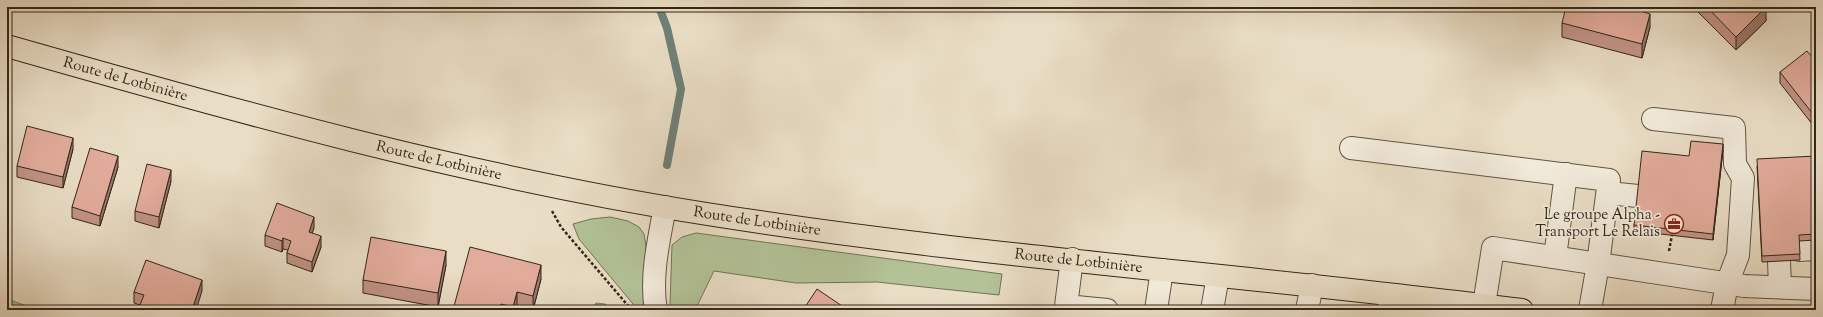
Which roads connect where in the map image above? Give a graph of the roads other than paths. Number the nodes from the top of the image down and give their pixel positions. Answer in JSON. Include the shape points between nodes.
{"nodes":[{"id":1,"x":7,"y":46,"type":"edge"},
{"id":2,"x":1653,"y":119,"type":"dead end"},
{"id":3,"x":1351,"y":148,"type":"dead end"},
{"id":4,"x":1566,"y":174,"type":"junction"},
{"id":5,"x":1608,"y":193,"type":"junction"},
{"id":6,"x":1638,"y":196,"type":"edge"},
{"id":7,"x":665,"y":207,"type":"junction"},
{"id":8,"x":1555,"y":257,"type":"junction"},
{"id":9,"x":1072,"y":259,"type":"junction"},
{"id":10,"x":1779,"y":261,"type":"edge"},
{"id":11,"x":1598,"y":264,"type":"junction"},
{"id":12,"x":1162,"y":270,"type":"junction"},
{"id":13,"x":1218,"y":276,"type":"junction"},
{"id":14,"x":1727,"y":284,"type":"junction"},
{"id":15,"x":1312,"y":285,"type":"junction"},
{"id":16,"x":1780,"y":287,"type":"junction"},
{"id":17,"x":1816,"y":289,"type":"edge"},
{"id":18,"x":1390,"y":302,"type":"edge"},
{"id":19,"x":1446,"y":305,"type":"edge"},
{"id":20,"x":1484,"y":305,"type":"junction"},
{"id":21,"x":1064,"y":308,"type":"edge"},
{"id":22,"x":656,"y":310,"type":"edge"},
{"id":23,"x":1107,"y":310,"type":"edge"},
{"id":24,"x":1156,"y":310,"type":"edge"},
{"id":25,"x":1212,"y":310,"type":"edge"},
{"id":26,"x":1306,"y":310,"type":"edge"},
{"id":27,"x":1522,"y":310,"type":"edge"},
{"id":28,"x":1590,"y":310,"type":"edge"},
{"id":29,"x":1722,"y":310,"type":"edge"}],
"edges":[{"from":1,"to":7,"type":"main road","name":"Route de Lotbinière","via":[[344,139],[551,186]]},
{"from":2,"to":14,"type":"street","via":[[1734,128],[1735,164],[1743,178],[1738,255]]},
{"from":3,"to":4,"type":"street"},
{"from":4,"to":5,"type":"street","via":[[1609,180]]},
{"from":4,"to":8,"type":"street"},
{"from":5,"to":6,"type":"street"},
{"from":5,"to":11,"type":"street"},
{"from":7,"to":9,"type":"main road","name":"Route de Lotbinière","via":[[872,237]]},
{"from":7,"to":22,"type":"street","via":[[659,238],[655,285]]},
{"from":8,"to":11,"type":"street"},
{"from":8,"to":20,"type":"street","via":[[1493,248]]},
{"from":9,"to":12,"type":"main road","name":"Route de Lotbinière"},
{"from":9,"to":21,"type":"street"},
{"from":10,"to":16,"type":"street"},
{"from":11,"to":14,"type":"street"},
{"from":11,"to":28,"type":"street"},
{"from":12,"to":13,"type":"main road","name":"Route de Lotbinière"},
{"from":12,"to":24,"type":"street"},
{"from":13,"to":15,"type":"main road","name":"Route de Lotbinière"},
{"from":13,"to":25,"type":"street"},
{"from":14,"to":16,"type":"street"},
{"from":14,"to":29,"type":"street"},
{"from":15,"to":18,"type":"main road","name":"Route de Lotbinière"},
{"from":15,"to":26,"type":"street"},
{"from":16,"to":17,"type":"street"},
{"from":18,"to":19,"type":"main road","name":"Route de Lotbinière"},
{"from":19,"to":20,"type":"main road","name":"Route de Lotbinière"},
{"from":20,"to":27,"type":"main road","name":"Route de Lotbinière"},
{"from":21,"to":23,"type":"street"}]}
